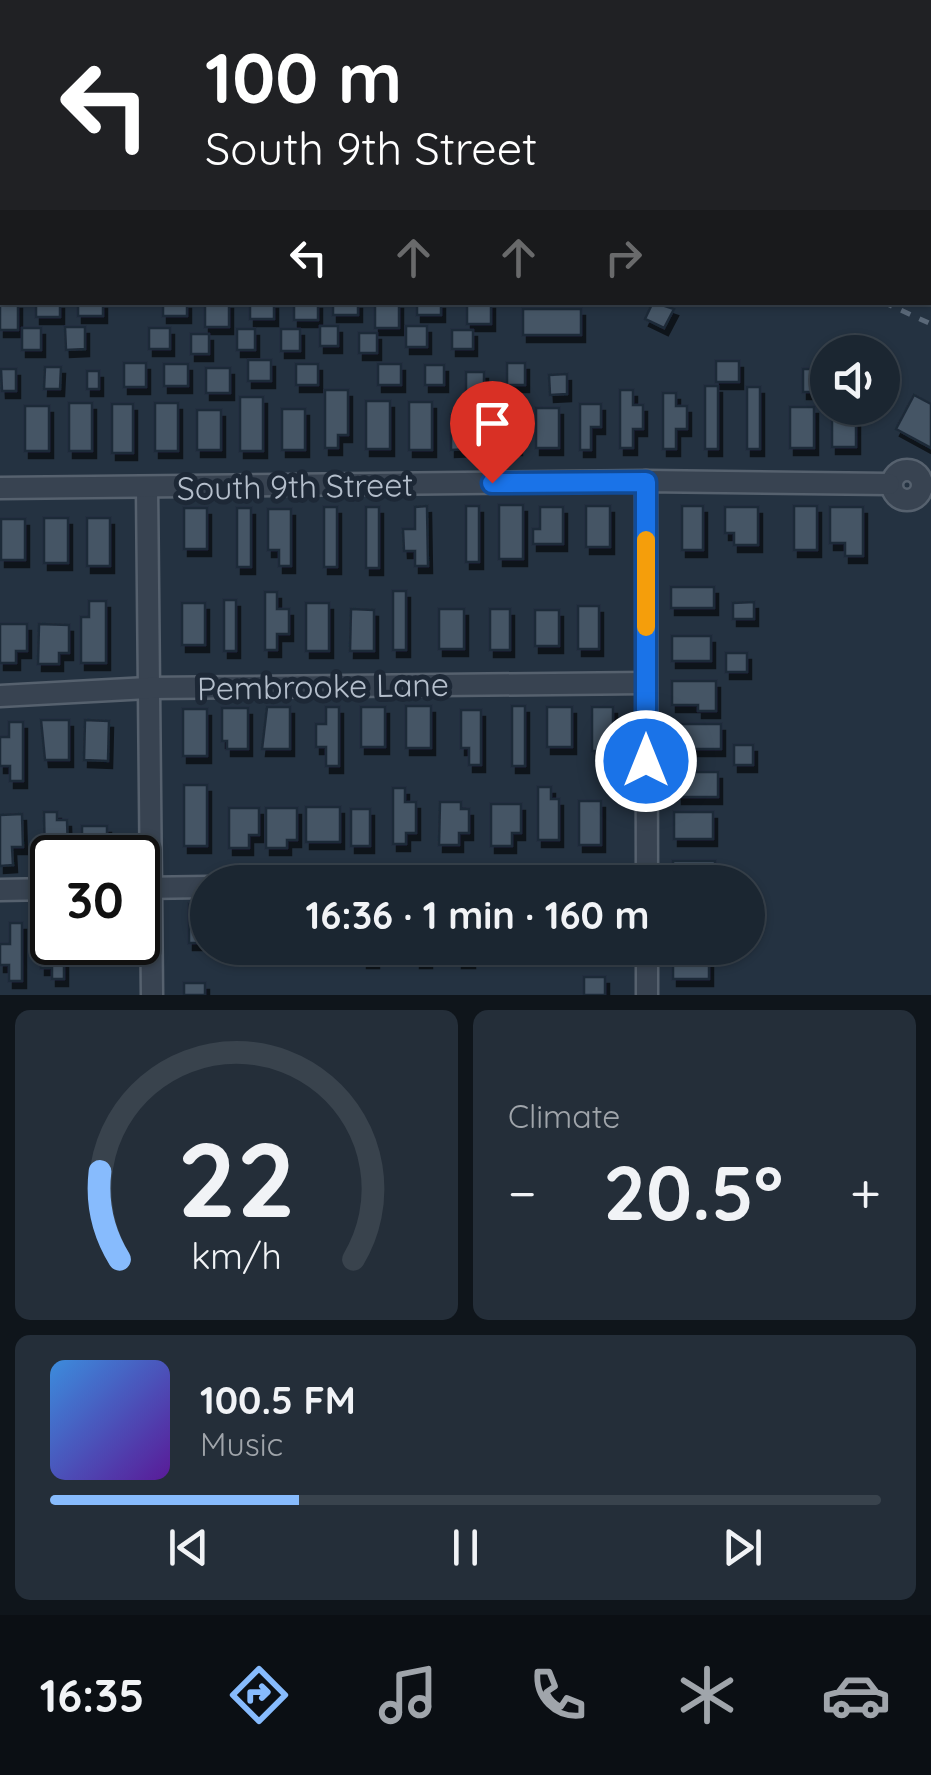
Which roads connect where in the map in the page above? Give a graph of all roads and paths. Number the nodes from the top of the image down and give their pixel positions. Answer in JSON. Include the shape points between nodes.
{"nodes":[{"id":1,"x":646,"y":482,"type":"junction"},
{"id":2,"x":889,"y":484,"type":"dead end"},
{"id":3,"x":148,"y":487,"type":"junction"},
{"id":4,"x":0,"y":488,"type":"edge"},
{"id":5,"x":645,"y":683,"type":"junction"},
{"id":6,"x":148,"y":688,"type":"junction"},
{"id":7,"x":0,"y":696,"type":"edge"},
{"id":8,"x":145,"y":835,"type":"edge"},
{"id":9,"x":646,"y":865,"type":"edge"},
{"id":10,"x":190,"y":887,"type":"edge"},
{"id":11,"x":160,"y":888,"type":"edge"},
{"id":12,"x":30,"y":889,"type":"edge"},
{"id":13,"x":0,"y":890,"type":"edge"},
{"id":14,"x":150,"y":965,"type":"edge"},
{"id":15,"x":647,"y":965,"type":"edge"},
{"id":16,"x":152,"y":995,"type":"edge"},
{"id":17,"x":647,"y":995,"type":"edge"}],
"edges":[{"from":1,"to":2,"type":"street","name":"South 9th Street"},
{"from":1,"to":3,"type":"street","name":"South 9th Street"},
{"from":1,"to":5,"type":"street"},
{"from":3,"to":4,"type":"street","name":"South 9th Street"},
{"from":3,"to":6,"type":"street"},
{"from":5,"to":6,"type":"street","name":"Pembrooke Lane"},
{"from":5,"to":9,"type":"street"},
{"from":6,"to":7,"type":"street","name":"Pembrooke Lane"},
{"from":6,"to":8,"type":"street"},
{"from":10,"to":11,"type":"street"},
{"from":12,"to":13,"type":"street"},
{"from":14,"to":16,"type":"street"},
{"from":15,"to":17,"type":"street"}]}
